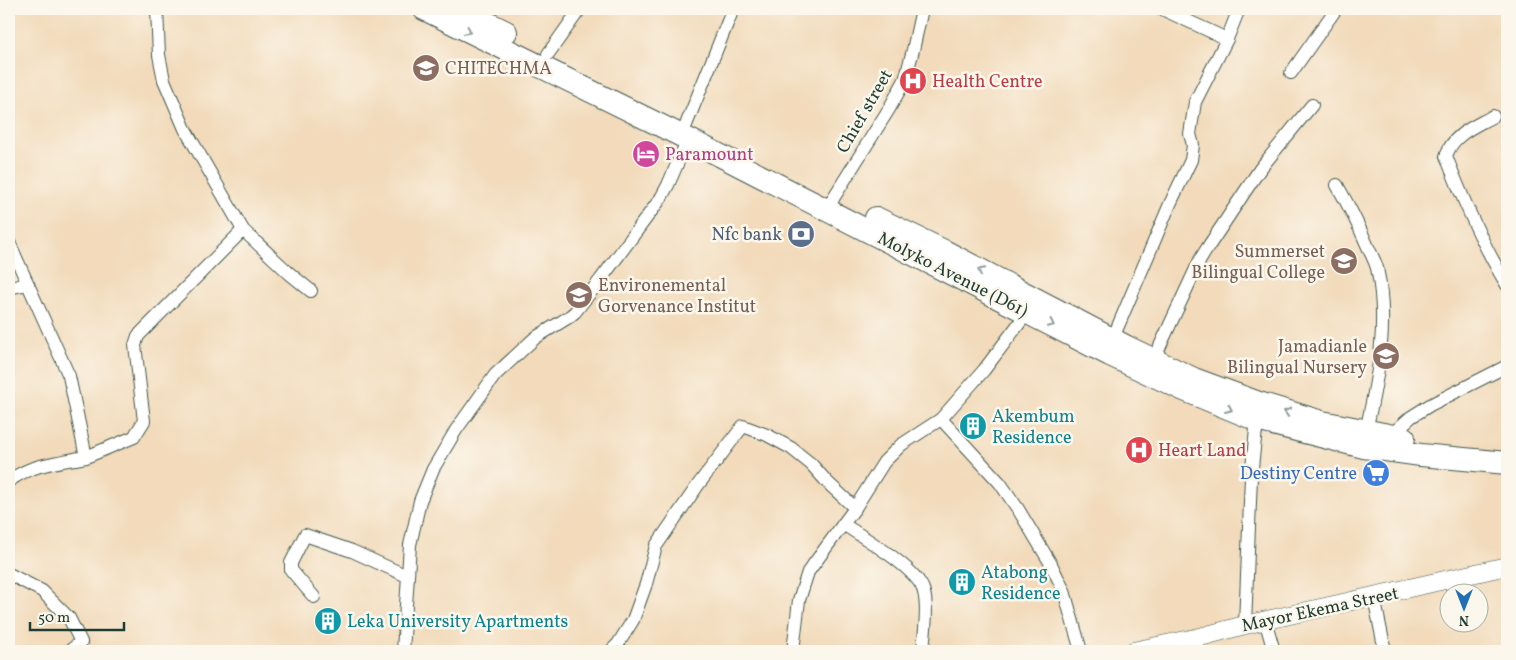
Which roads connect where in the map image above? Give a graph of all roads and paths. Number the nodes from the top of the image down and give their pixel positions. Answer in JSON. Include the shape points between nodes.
{"nodes":[{"id":1,"x":156,"y":9,"type":"edge"},
{"id":2,"x":424,"y":9,"type":"edge"},
{"id":3,"x":459,"y":9,"type":"edge"},
{"id":4,"x":580,"y":9,"type":"edge"},
{"id":5,"x":733,"y":9,"type":"edge"},
{"id":6,"x":922,"y":9,"type":"edge"},
{"id":7,"x":1162,"y":9,"type":"edge"},
{"id":8,"x":1239,"y":9,"type":"edge"},
{"id":9,"x":1336,"y":9,"type":"edge"},
{"id":10,"x":1227,"y":39,"type":"junction"},
{"id":11,"x":548,"y":54,"type":"junction"},
{"id":12,"x":1291,"y":73,"type":"dead end"},
{"id":13,"x":1312,"y":105,"type":"dead end"},
{"id":14,"x":1493,"y":116,"type":"dead end"},
{"id":15,"x":687,"y":132,"type":"junction"},
{"id":16,"x":1337,"y":185,"type":"dead end"},
{"id":17,"x":831,"y":204,"type":"junction"},
{"id":18,"x":243,"y":230,"type":"junction"},
{"id":19,"x":9,"y":242,"type":"edge"},
{"id":20,"x":28,"y":284,"type":"junction"},
{"id":21,"x":1507,"y":285,"type":"edge"},
{"id":22,"x":9,"y":288,"type":"edge"},
{"id":23,"x":311,"y":291,"type":"dead end"},
{"id":24,"x":1027,"y":313,"type":"junction"},
{"id":25,"x":1113,"y":338,"type":"junction"},
{"id":26,"x":1154,"y":359,"type":"junction"},
{"id":27,"x":1507,"y":366,"type":"edge"},
{"id":28,"x":941,"y":419,"type":"junction"},
{"id":29,"x":1257,"y":420,"type":"junction"},
{"id":30,"x":1366,"y":431,"type":"junction"},
{"id":31,"x":1390,"y":436,"type":"junction"},
{"id":32,"x":1507,"y":448,"type":"edge"},
{"id":33,"x":86,"y":457,"type":"junction"},
{"id":34,"x":1507,"y":463,"type":"edge"},
{"id":35,"x":9,"y":481,"type":"edge"},
{"id":36,"x":855,"y":508,"type":"junction"},
{"id":37,"x":843,"y":524,"type":"junction"},
{"id":38,"x":1507,"y":566,"type":"edge"},
{"id":39,"x":9,"y":574,"type":"edge"},
{"id":40,"x":407,"y":576,"type":"junction"},
{"id":41,"x":314,"y":596,"type":"dead end"},
{"id":42,"x":1374,"y":597,"type":"junction"},
{"id":43,"x":1265,"y":620,"type":"junction"},
{"id":44,"x":1245,"y":625,"type":"junction"},
{"id":45,"x":83,"y":647,"type":"edge"},
{"id":46,"x":69,"y":651,"type":"edge"},
{"id":47,"x":403,"y":651,"type":"edge"},
{"id":48,"x":611,"y":651,"type":"edge"},
{"id":49,"x":793,"y":651,"type":"edge"},
{"id":50,"x":924,"y":651,"type":"edge"},
{"id":51,"x":1081,"y":651,"type":"edge"},
{"id":52,"x":1133,"y":651,"type":"edge"},
{"id":53,"x":1274,"y":651,"type":"edge"},
{"id":54,"x":1385,"y":651,"type":"edge"}],
"edges":[{"from":1,"to":18,"type":"street","via":[[164,80],[185,129]]},
{"from":2,"to":15,"type":"highway","name":"Molyko Avenue (D61)","one_way":true},
{"from":3,"to":11,"type":"highway","name":"Molyko Avenue (D61)"},
{"from":4,"to":11,"type":"street"},
{"from":5,"to":15,"type":"street"},
{"from":6,"to":17,"type":"street","name":"Chief street","via":[[904,80]]},
{"from":7,"to":10,"type":"street"},
{"from":8,"to":10,"type":"street"},
{"from":9,"to":12,"type":"street"},
{"from":10,"to":25,"type":"street","via":[[1195,102],[1190,134],[1193,145],[1191,160]]},
{"from":11,"to":15,"type":"highway","name":"Molyko Avenue (D61)"},
{"from":13,"to":26,"type":"street","via":[[1260,169],[1208,247]]},
{"from":14,"to":21,"type":"street","via":[[1456,137],[1446,156],[1462,198]]},
{"from":15,"to":17,"type":"highway","name":"Molyko Avenue (D61)"},
{"from":15,"to":40,"type":"street","via":[[661,198],[602,279],[569,317],[535,338],[495,375],[456,430],[433,468],[420,501]]},
{"from":16,"to":30,"type":"street","via":[[1376,266],[1381,297],[1382,350]]},
{"from":17,"to":24,"type":"highway","name":"Molyko Avenue (D61)"},
{"from":25,"to":17,"type":"highway","name":"Molyko Avenue (D61)","one_way":true,"via":[[944,251]]},
{"from":18,"to":23,"type":"street"},
{"from":18,"to":33,"type":"street","via":[[138,336],[135,345],[144,422],[134,436]]},
{"from":19,"to":20,"type":"street"},
{"from":20,"to":22,"type":"street"},
{"from":20,"to":33,"type":"street","via":[[69,376]]},
{"from":24,"to":28,"type":"street","via":[[984,370]]},
{"from":24,"to":29,"type":"highway","name":"Molyko Avenue (D61)","one_way":true,"via":[[1147,374]]},
{"from":25,"to":26,"type":"highway","name":"Molyko Avenue (D61)"},
{"from":30,"to":26,"type":"highway","name":"Molyko Avenue (D61)","one_way":true,"via":[[1258,403]]},
{"from":27,"to":31,"type":"street","via":[[1430,404]]},
{"from":28,"to":36,"type":"street","via":[[901,445],[884,462]]},
{"from":28,"to":51,"type":"street","via":[[1000,483],[1018,509],[1064,591]]},
{"from":29,"to":34,"type":"highway","name":"Molyko Avenue (D61)","via":[[1364,447]]},
{"from":29,"to":44,"type":"street","via":[[1251,477]]},
{"from":30,"to":31,"type":"highway","name":"Molyko Avenue (D61)"},
{"from":31,"to":32,"type":"highway","name":"Molyko Avenue (D61)"},
{"from":33,"to":35,"type":"street","via":[[38,466]]},
{"from":36,"to":37,"type":"street"},
{"from":36,"to":48,"type":"street","via":[[791,448],[743,426],[656,546],[633,620]]},
{"from":37,"to":49,"type":"street","via":[[808,572],[799,600]]},
{"from":37,"to":50,"type":"street","via":[[889,554],[919,580],[925,604]]},
{"from":38,"to":42,"type":"street","name":"Mayor Ekema Street"},
{"from":39,"to":45,"type":"street","via":[[42,591],[69,618]]},
{"from":40,"to":41,"type":"street","via":[[352,551],[305,535],[291,563],[291,570]]},
{"from":40,"to":47,"type":"street"},
{"from":42,"to":43,"type":"street","name":"Mayor Ekema Street"},
{"from":42,"to":54,"type":"street"},
{"from":43,"to":44,"type":"street","name":"Mayor Ekema Street"},
{"from":43,"to":53,"type":"street"},
{"from":44,"to":52,"type":"street","name":"Mayor Ekema Street"},
{"from":45,"to":46,"type":"street"}]}
